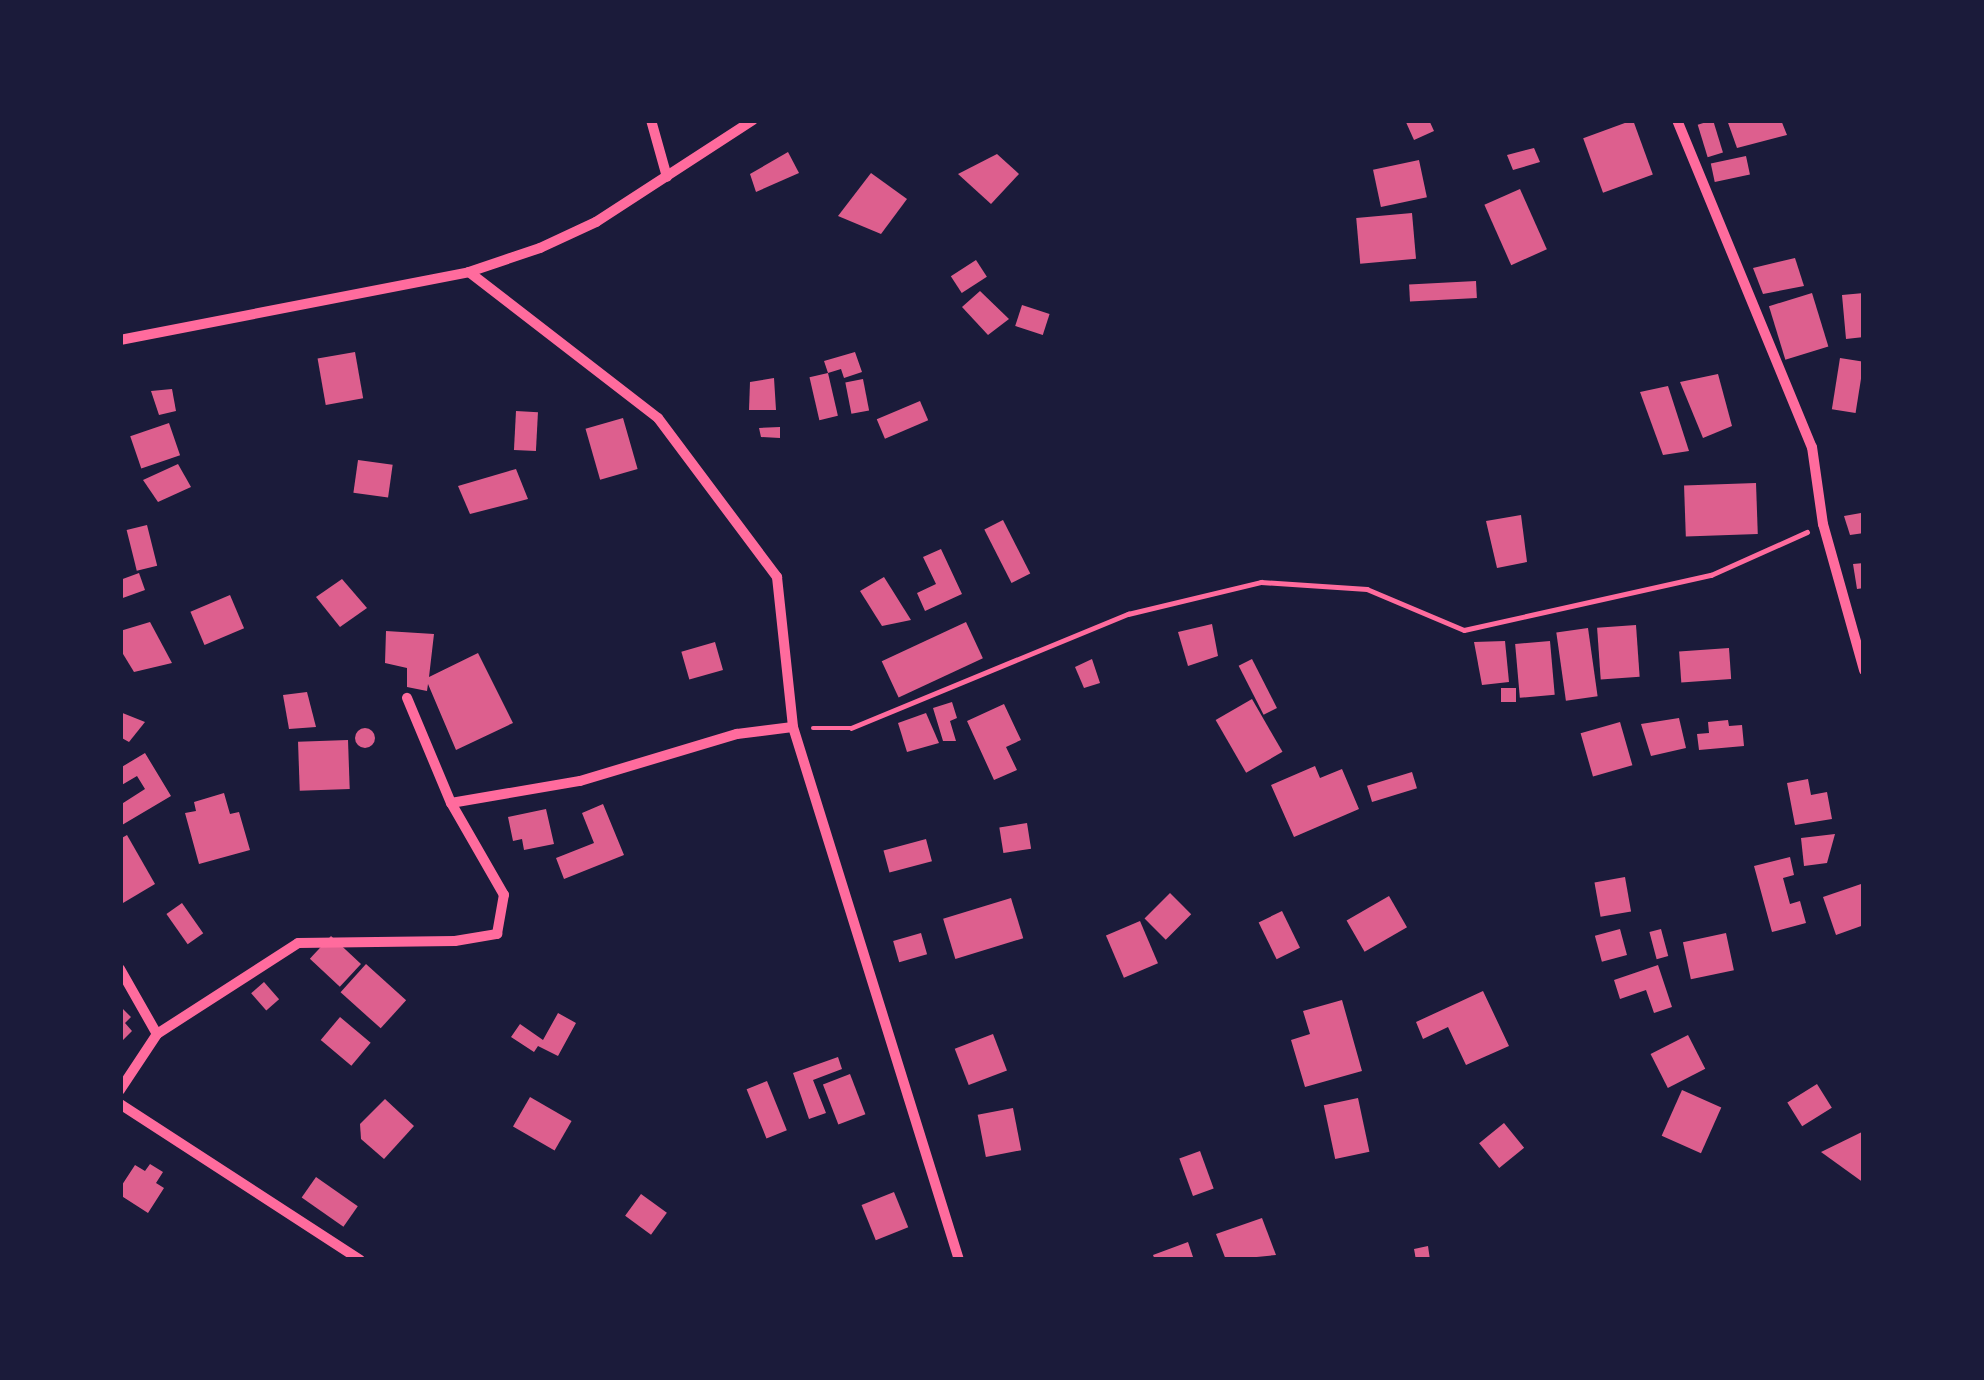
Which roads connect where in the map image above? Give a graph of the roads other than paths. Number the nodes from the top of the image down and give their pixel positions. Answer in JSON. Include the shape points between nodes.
{"nodes":[{"id":1,"x":651,"y":120,"type":"edge"},
{"id":2,"x":753,"y":120,"type":"edge"},
{"id":3,"x":1677,"y":120,"type":"edge"},
{"id":4,"x":667,"y":177,"type":"junction"},
{"id":5,"x":469,"y":272,"type":"junction"},
{"id":6,"x":120,"y":340,"type":"edge"},
{"id":7,"x":1864,"y":670,"type":"edge"},
{"id":8,"x":406,"y":698,"type":"dead end"},
{"id":9,"x":793,"y":727,"type":"junction"},
{"id":10,"x":451,"y":803,"type":"junction"},
{"id":11,"x":120,"y":969,"type":"edge"},
{"id":12,"x":157,"y":1034,"type":"junction"},
{"id":13,"x":120,"y":1090,"type":"edge"},
{"id":14,"x":120,"y":1104,"type":"edge"},
{"id":15,"x":359,"y":1260,"type":"edge"},
{"id":16,"x":959,"y":1260,"type":"edge"}],
"edges":[{"from":1,"to":4,"type":"street"},
{"from":2,"to":4,"type":"street"},
{"from":3,"to":7,"type":"street","via":[[1812,447],[1823,524]]},
{"from":4,"to":5,"type":"street","via":[[596,221]]},
{"from":5,"to":6,"type":"street"},
{"from":5,"to":9,"type":"street","via":[[658,418],[778,577]]},
{"from":8,"to":10,"type":"street"},
{"from":9,"to":10,"type":"street","via":[[737,734],[580,781]]},
{"from":9,"to":16,"type":"street"},
{"from":10,"to":12,"type":"street","via":[[503,895],[497,934],[298,943]]},
{"from":11,"to":12,"type":"street"},
{"from":12,"to":13,"type":"street"},
{"from":14,"to":15,"type":"street"}]}
